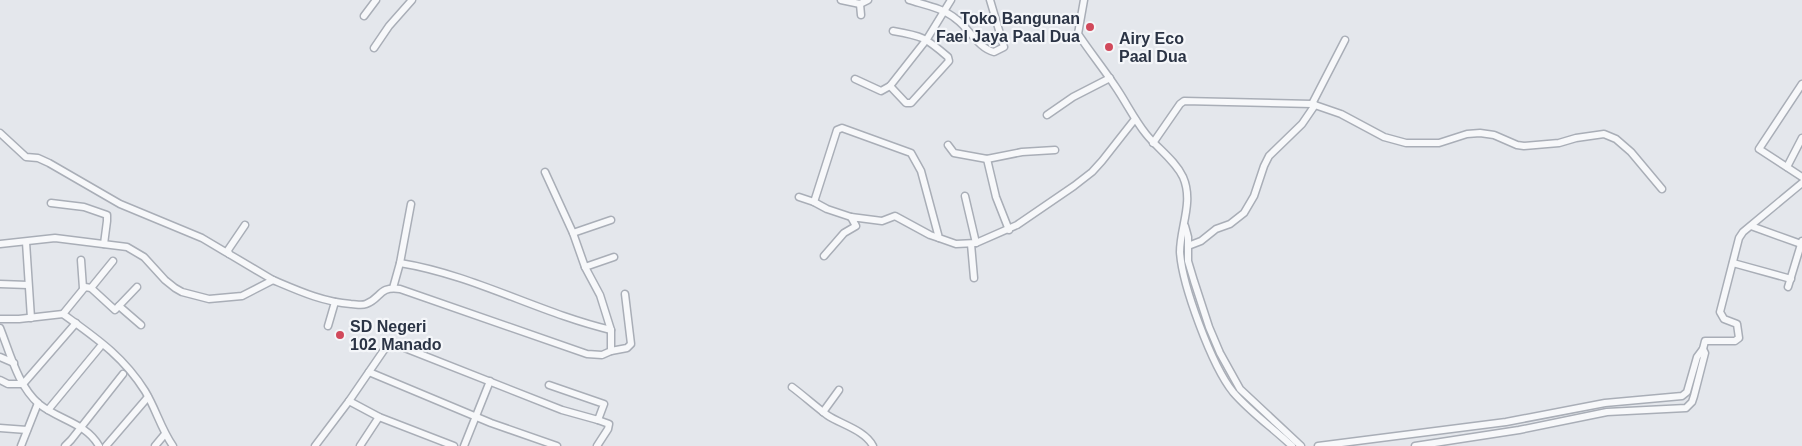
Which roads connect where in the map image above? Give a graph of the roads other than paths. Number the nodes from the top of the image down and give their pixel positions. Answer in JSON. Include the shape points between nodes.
{"nodes":[{"id":1,"x":376,"y":0,"type":"edge"},
{"id":2,"x":412,"y":0,"type":"edge"},
{"id":3,"x":841,"y":0,"type":"edge"},
{"id":4,"x":868,"y":0,"type":"edge"},
{"id":5,"x":909,"y":0,"type":"edge"},
{"id":6,"x":951,"y":0,"type":"edge"},
{"id":7,"x":990,"y":0,"type":"edge"},
{"id":8,"x":1084,"y":0,"type":"edge"},
{"id":9,"x":860,"y":4,"type":"junction"},
{"id":10,"x":944,"y":11,"type":"junction"},
{"id":11,"x":861,"y":15,"type":"dead end"},
{"id":12,"x":364,"y":16,"type":"dead end"},
{"id":13,"x":892,"y":31,"type":"dead end"},
{"id":14,"x":927,"y":39,"type":"junction"},
{"id":15,"x":1345,"y":40,"type":"dead end"},
{"id":16,"x":374,"y":48,"type":"dead end"},
{"id":17,"x":1110,"y":78,"type":"junction"},
{"id":18,"x":856,"y":79,"type":"dead end"},
{"id":19,"x":1802,"y":84,"type":"edge"},
{"id":20,"x":890,"y":86,"type":"junction"},
{"id":21,"x":1314,"y":105,"type":"junction"},
{"id":22,"x":1047,"y":114,"type":"dead end"},
{"id":23,"x":1135,"y":119,"type":"junction"},
{"id":24,"x":0,"y":133,"type":"edge"},
{"id":25,"x":1802,"y":138,"type":"edge"},
{"id":26,"x":1153,"y":143,"type":"junction"},
{"id":27,"x":948,"y":144,"type":"dead end"},
{"id":28,"x":1055,"y":150,"type":"dead end"},
{"id":29,"x":987,"y":159,"type":"junction"},
{"id":30,"x":1787,"y":167,"type":"junction"},
{"id":31,"x":545,"y":172,"type":"dead end"},
{"id":32,"x":1802,"y":177,"type":"edge"},
{"id":33,"x":1802,"y":183,"type":"edge"},
{"id":34,"x":1662,"y":189,"type":"dead end"},
{"id":35,"x":966,"y":196,"type":"dead end"},
{"id":36,"x":799,"y":197,"type":"dead end"},
{"id":37,"x":814,"y":202,"type":"junction"},
{"id":38,"x":51,"y":203,"type":"dead end"},
{"id":39,"x":411,"y":204,"type":"dead end"},
{"id":40,"x":851,"y":217,"type":"junction"},
{"id":41,"x":611,"y":220,"type":"dead end"},
{"id":42,"x":1184,"y":222,"type":"junction"},
{"id":43,"x":245,"y":225,"type":"dead end"},
{"id":44,"x":1751,"y":226,"type":"junction"},
{"id":45,"x":1009,"y":230,"type":"junction"},
{"id":46,"x":573,"y":233,"type":"junction"},
{"id":47,"x":938,"y":238,"type":"junction"},
{"id":48,"x":26,"y":242,"type":"junction"},
{"id":49,"x":1801,"y":242,"type":"edge"},
{"id":50,"x":973,"y":243,"type":"junction"},
{"id":51,"x":0,"y":244,"type":"edge"},
{"id":52,"x":104,"y":244,"type":"junction"},
{"id":53,"x":1188,"y":246,"type":"junction"},
{"id":54,"x":229,"y":254,"type":"junction"},
{"id":55,"x":824,"y":256,"type":"dead end"},
{"id":56,"x":614,"y":257,"type":"dead end"},
{"id":57,"x":81,"y":260,"type":"dead end"},
{"id":58,"x":114,"y":261,"type":"dead end"},
{"id":59,"x":400,"y":263,"type":"junction"},
{"id":60,"x":1733,"y":263,"type":"junction"},
{"id":61,"x":586,"y":267,"type":"junction"},
{"id":62,"x":974,"y":278,"type":"dead end"},
{"id":63,"x":1791,"y":278,"type":"junction"},
{"id":64,"x":273,"y":280,"type":"junction"},
{"id":65,"x":0,"y":284,"type":"edge"},
{"id":66,"x":28,"y":285,"type":"junction"},
{"id":67,"x":137,"y":287,"type":"dead end"},
{"id":68,"x":1788,"y":287,"type":"dead end"},
{"id":69,"x":83,"y":288,"type":"junction"},
{"id":70,"x":91,"y":288,"type":"junction"},
{"id":71,"x":393,"y":288,"type":"junction"},
{"id":72,"x":625,"y":294,"type":"dead end"},
{"id":73,"x":335,"y":302,"type":"junction"},
{"id":74,"x":1201,"y":302,"type":"junction"},
{"id":75,"x":1193,"y":304,"type":"junction"},
{"id":76,"x":119,"y":306,"type":"junction"},
{"id":77,"x":63,"y":314,"type":"junction"},
{"id":78,"x":31,"y":318,"type":"junction"},
{"id":79,"x":0,"y":319,"type":"edge"},
{"id":80,"x":76,"y":323,"type":"junction"},
{"id":81,"x":141,"y":325,"type":"dead end"},
{"id":82,"x":328,"y":326,"type":"dead end"},
{"id":83,"x":0,"y":328,"type":"edge"},
{"id":84,"x":611,"y":330,"type":"junction"},
{"id":85,"x":100,"y":347,"type":"dead end"},
{"id":86,"x":1703,"y":349,"type":"junction"},
{"id":87,"x":611,"y":351,"type":"junction"},
{"id":88,"x":0,"y":357,"type":"edge"},
{"id":89,"x":14,"y":363,"type":"junction"},
{"id":90,"x":369,"y":372,"type":"junction"},
{"id":91,"x":123,"y":374,"type":"dead end"},
{"id":92,"x":0,"y":380,"type":"edge"},
{"id":93,"x":490,"y":381,"type":"junction"},
{"id":94,"x":23,"y":384,"type":"junction"},
{"id":95,"x":549,"y":385,"type":"dead end"},
{"id":96,"x":792,"y":387,"type":"dead end"},
{"id":97,"x":839,"y":390,"type":"dead end"},
{"id":98,"x":148,"y":397,"type":"junction"},
{"id":99,"x":349,"y":401,"type":"junction"},
{"id":100,"x":38,"y":403,"type":"junction"},
{"id":101,"x":1605,"y":403,"type":"junction"},
{"id":102,"x":48,"y":410,"type":"junction"},
{"id":103,"x":823,"y":412,"type":"junction"},
{"id":104,"x":1607,"y":412,"type":"junction"},
{"id":105,"x":379,"y":416,"type":"junction"},
{"id":106,"x":475,"y":416,"type":"junction"},
{"id":107,"x":598,"y":420,"type":"junction"},
{"id":108,"x":80,"y":427,"type":"junction"},
{"id":109,"x":0,"y":428,"type":"edge"},
{"id":110,"x":27,"y":430,"type":"junction"},
{"id":111,"x":165,"y":434,"type":"junction"},
{"id":112,"x":97,"y":445,"type":"edge"},
{"id":113,"x":21,"y":446,"type":"edge"},
{"id":114,"x":64,"y":446,"type":"edge"},
{"id":115,"x":106,"y":446,"type":"edge"},
{"id":116,"x":155,"y":446,"type":"edge"},
{"id":117,"x":174,"y":446,"type":"edge"},
{"id":118,"x":316,"y":446,"type":"edge"},
{"id":119,"x":360,"y":446,"type":"edge"},
{"id":120,"x":454,"y":446,"type":"edge"},
{"id":121,"x":464,"y":446,"type":"edge"},
{"id":122,"x":557,"y":446,"type":"edge"},
{"id":123,"x":597,"y":446,"type":"edge"},
{"id":124,"x":873,"y":446,"type":"edge"},
{"id":125,"x":1292,"y":446,"type":"edge"},
{"id":126,"x":1301,"y":446,"type":"edge"},
{"id":127,"x":1318,"y":446,"type":"edge"},
{"id":128,"x":1415,"y":446,"type":"edge"}],
"edges":[{"from":1,"to":12,"type":"street"},
{"from":2,"to":16,"type":"street"},
{"from":3,"to":9,"type":"street"},
{"from":4,"to":9,"type":"street"},
{"from":5,"to":10,"type":"street"},
{"from":6,"to":10,"type":"street"},
{"from":7,"to":10,"type":"street","via":[[1004,47],[994,52],[980,44],[957,19]]},
{"from":8,"to":17,"type":"street","via":[[1078,34]]},
{"from":9,"to":11,"type":"street"},
{"from":10,"to":14,"type":"street"},
{"from":13,"to":14,"type":"street"},
{"from":14,"to":20,"type":"street"},
{"from":14,"to":20,"type":"street","via":[[948,57],[948,63],[911,103],[906,103]]},
{"from":15,"to":21,"type":"street"},
{"from":17,"to":22,"type":"street"},
{"from":17,"to":23,"type":"street"},
{"from":18,"to":20,"type":"street","via":[[881,91]]},
{"from":19,"to":30,"type":"street","via":[[1760,149]]},
{"from":21,"to":26,"type":"street","via":[[1184,101]]},
{"from":21,"to":34,"type":"street","via":[[1341,114],[1372,132],[1406,142],[1439,143],[1480,133],[1524,146],[1604,134],[1631,152]]},
{"from":21,"to":53,"type":"street","via":[[1302,124],[1269,156],[1244,213]]},
{"from":23,"to":26,"type":"street"},
{"from":23,"to":45,"type":"street","via":[[1088,176]]},
{"from":24,"to":54,"type":"street","via":[[26,157],[49,163],[120,204],[202,238]]},
{"from":25,"to":30,"type":"street"},
{"from":26,"to":42,"type":"street","via":[[1183,177],[1187,199]]},
{"from":27,"to":29,"type":"street","via":[[954,153]]},
{"from":28,"to":29,"type":"street"},
{"from":29,"to":45,"type":"street","via":[[996,197]]},
{"from":30,"to":32,"type":"street"},
{"from":31,"to":46,"type":"street"},
{"from":33,"to":44,"type":"street"},
{"from":35,"to":50,"type":"street"},
{"from":36,"to":37,"type":"street"},
{"from":37,"to":40,"type":"street"},
{"from":37,"to":47,"type":"street","via":[[837,130],[842,128],[911,153],[921,172]]},
{"from":38,"to":52,"type":"street","via":[[84,207],[107,215]]},
{"from":39,"to":59,"type":"street"},
{"from":40,"to":47,"type":"street","via":[[884,221],[895,216]]},
{"from":40,"to":55,"type":"street","via":[[856,226],[844,233]]},
{"from":41,"to":46,"type":"street"},
{"from":42,"to":53,"type":"street"},
{"from":42,"to":75,"type":"street","via":[[1180,252]]},
{"from":43,"to":54,"type":"street","via":[[228,250]]},
{"from":44,"to":49,"type":"street"},
{"from":44,"to":60,"type":"street","via":[[1738,238]]},
{"from":45,"to":50,"type":"street"},
{"from":46,"to":61,"type":"street"},
{"from":47,"to":50,"type":"street","via":[[956,244]]},
{"from":48,"to":51,"type":"street"},
{"from":48,"to":52,"type":"street","via":[[55,238]]},
{"from":48,"to":66,"type":"street"},
{"from":49,"to":63,"type":"street"},
{"from":50,"to":62,"type":"street"},
{"from":52,"to":64,"type":"street","via":[[127,247],[150,262],[175,288],[200,297],[222,299],[242,296]]},
{"from":53,"to":74,"type":"street","via":[[1188,261]]},
{"from":54,"to":64,"type":"street"},
{"from":56,"to":61,"type":"street"},
{"from":57,"to":69,"type":"street"},
{"from":58,"to":70,"type":"street"},
{"from":59,"to":71,"type":"street"},
{"from":59,"to":84,"type":"street","via":[[449,274],[542,309]]},
{"from":60,"to":63,"type":"street"},
{"from":60,"to":86,"type":"street","via":[[1720,315],[1737,324],[1739,338],[1731,341],[1706,340]]},
{"from":61,"to":84,"type":"street"},
{"from":63,"to":68,"type":"street"},
{"from":64,"to":73,"type":"street","via":[[313,297]]},
{"from":65,"to":66,"type":"street"},
{"from":66,"to":78,"type":"street"},
{"from":67,"to":76,"type":"street"},
{"from":69,"to":70,"type":"street"},
{"from":69,"to":77,"type":"street"},
{"from":70,"to":76,"type":"street","via":[[113,309]]},
{"from":71,"to":73,"type":"street","via":[[363,304]]},
{"from":71,"to":87,"type":"street","via":[[587,354],[602,355]]},
{"from":72,"to":87,"type":"street","via":[[631,344]]},
{"from":73,"to":82,"type":"street"},
{"from":74,"to":75,"type":"street"},
{"from":74,"to":126,"type":"street","via":[[1220,353],[1240,388]]},
{"from":75,"to":125,"type":"street","via":[[1223,377],[1244,404]]},
{"from":76,"to":81,"type":"street"},
{"from":77,"to":78,"type":"street"},
{"from":77,"to":80,"type":"street"},
{"from":78,"to":79,"type":"street"},
{"from":80,"to":94,"type":"street"},
{"from":80,"to":98,"type":"street","via":[[114,352]]},
{"from":83,"to":89,"type":"street"},
{"from":84,"to":87,"type":"street"},
{"from":85,"to":102,"type":"street"},
{"from":86,"to":101,"type":"street","via":[[1697,357],[1687,392],[1682,396]]},
{"from":86,"to":104,"type":"street","via":[[1699,380],[1689,406]]},
{"from":88,"to":89,"type":"street"},
{"from":89,"to":94,"type":"street"},
{"from":90,"to":93,"type":"street","via":[[392,343]]},
{"from":90,"to":99,"type":"street"},
{"from":90,"to":106,"type":"street"},
{"from":91,"to":108,"type":"street"},
{"from":92,"to":94,"type":"street","via":[[8,384]]},
{"from":93,"to":106,"type":"street"},
{"from":93,"to":107,"type":"street","via":[[562,410]]},
{"from":94,"to":100,"type":"street"},
{"from":95,"to":107,"type":"street","via":[[604,404]]},
{"from":96,"to":103,"type":"street"},
{"from":97,"to":103,"type":"street"},
{"from":98,"to":111,"type":"street"},
{"from":98,"to":115,"type":"street"},
{"from":99,"to":105,"type":"street"},
{"from":99,"to":118,"type":"street"},
{"from":100,"to":102,"type":"street"},
{"from":100,"to":110,"type":"street"},
{"from":101,"to":104,"type":"street"},
{"from":101,"to":127,"type":"street","via":[[1506,422]]},
{"from":102,"to":108,"type":"street"},
{"from":103,"to":124,"type":"street","via":[[863,435]]},
{"from":104,"to":128,"type":"street"},
{"from":105,"to":119,"type":"street"},
{"from":105,"to":120,"type":"street"},
{"from":106,"to":121,"type":"street"},
{"from":106,"to":122,"type":"street"},
{"from":107,"to":123,"type":"street","via":[[610,424]]},
{"from":108,"to":112,"type":"street","via":[[92,435]]},
{"from":108,"to":114,"type":"street"},
{"from":109,"to":110,"type":"street"},
{"from":110,"to":113,"type":"street"},
{"from":111,"to":116,"type":"street"},
{"from":111,"to":117,"type":"street"}]}
